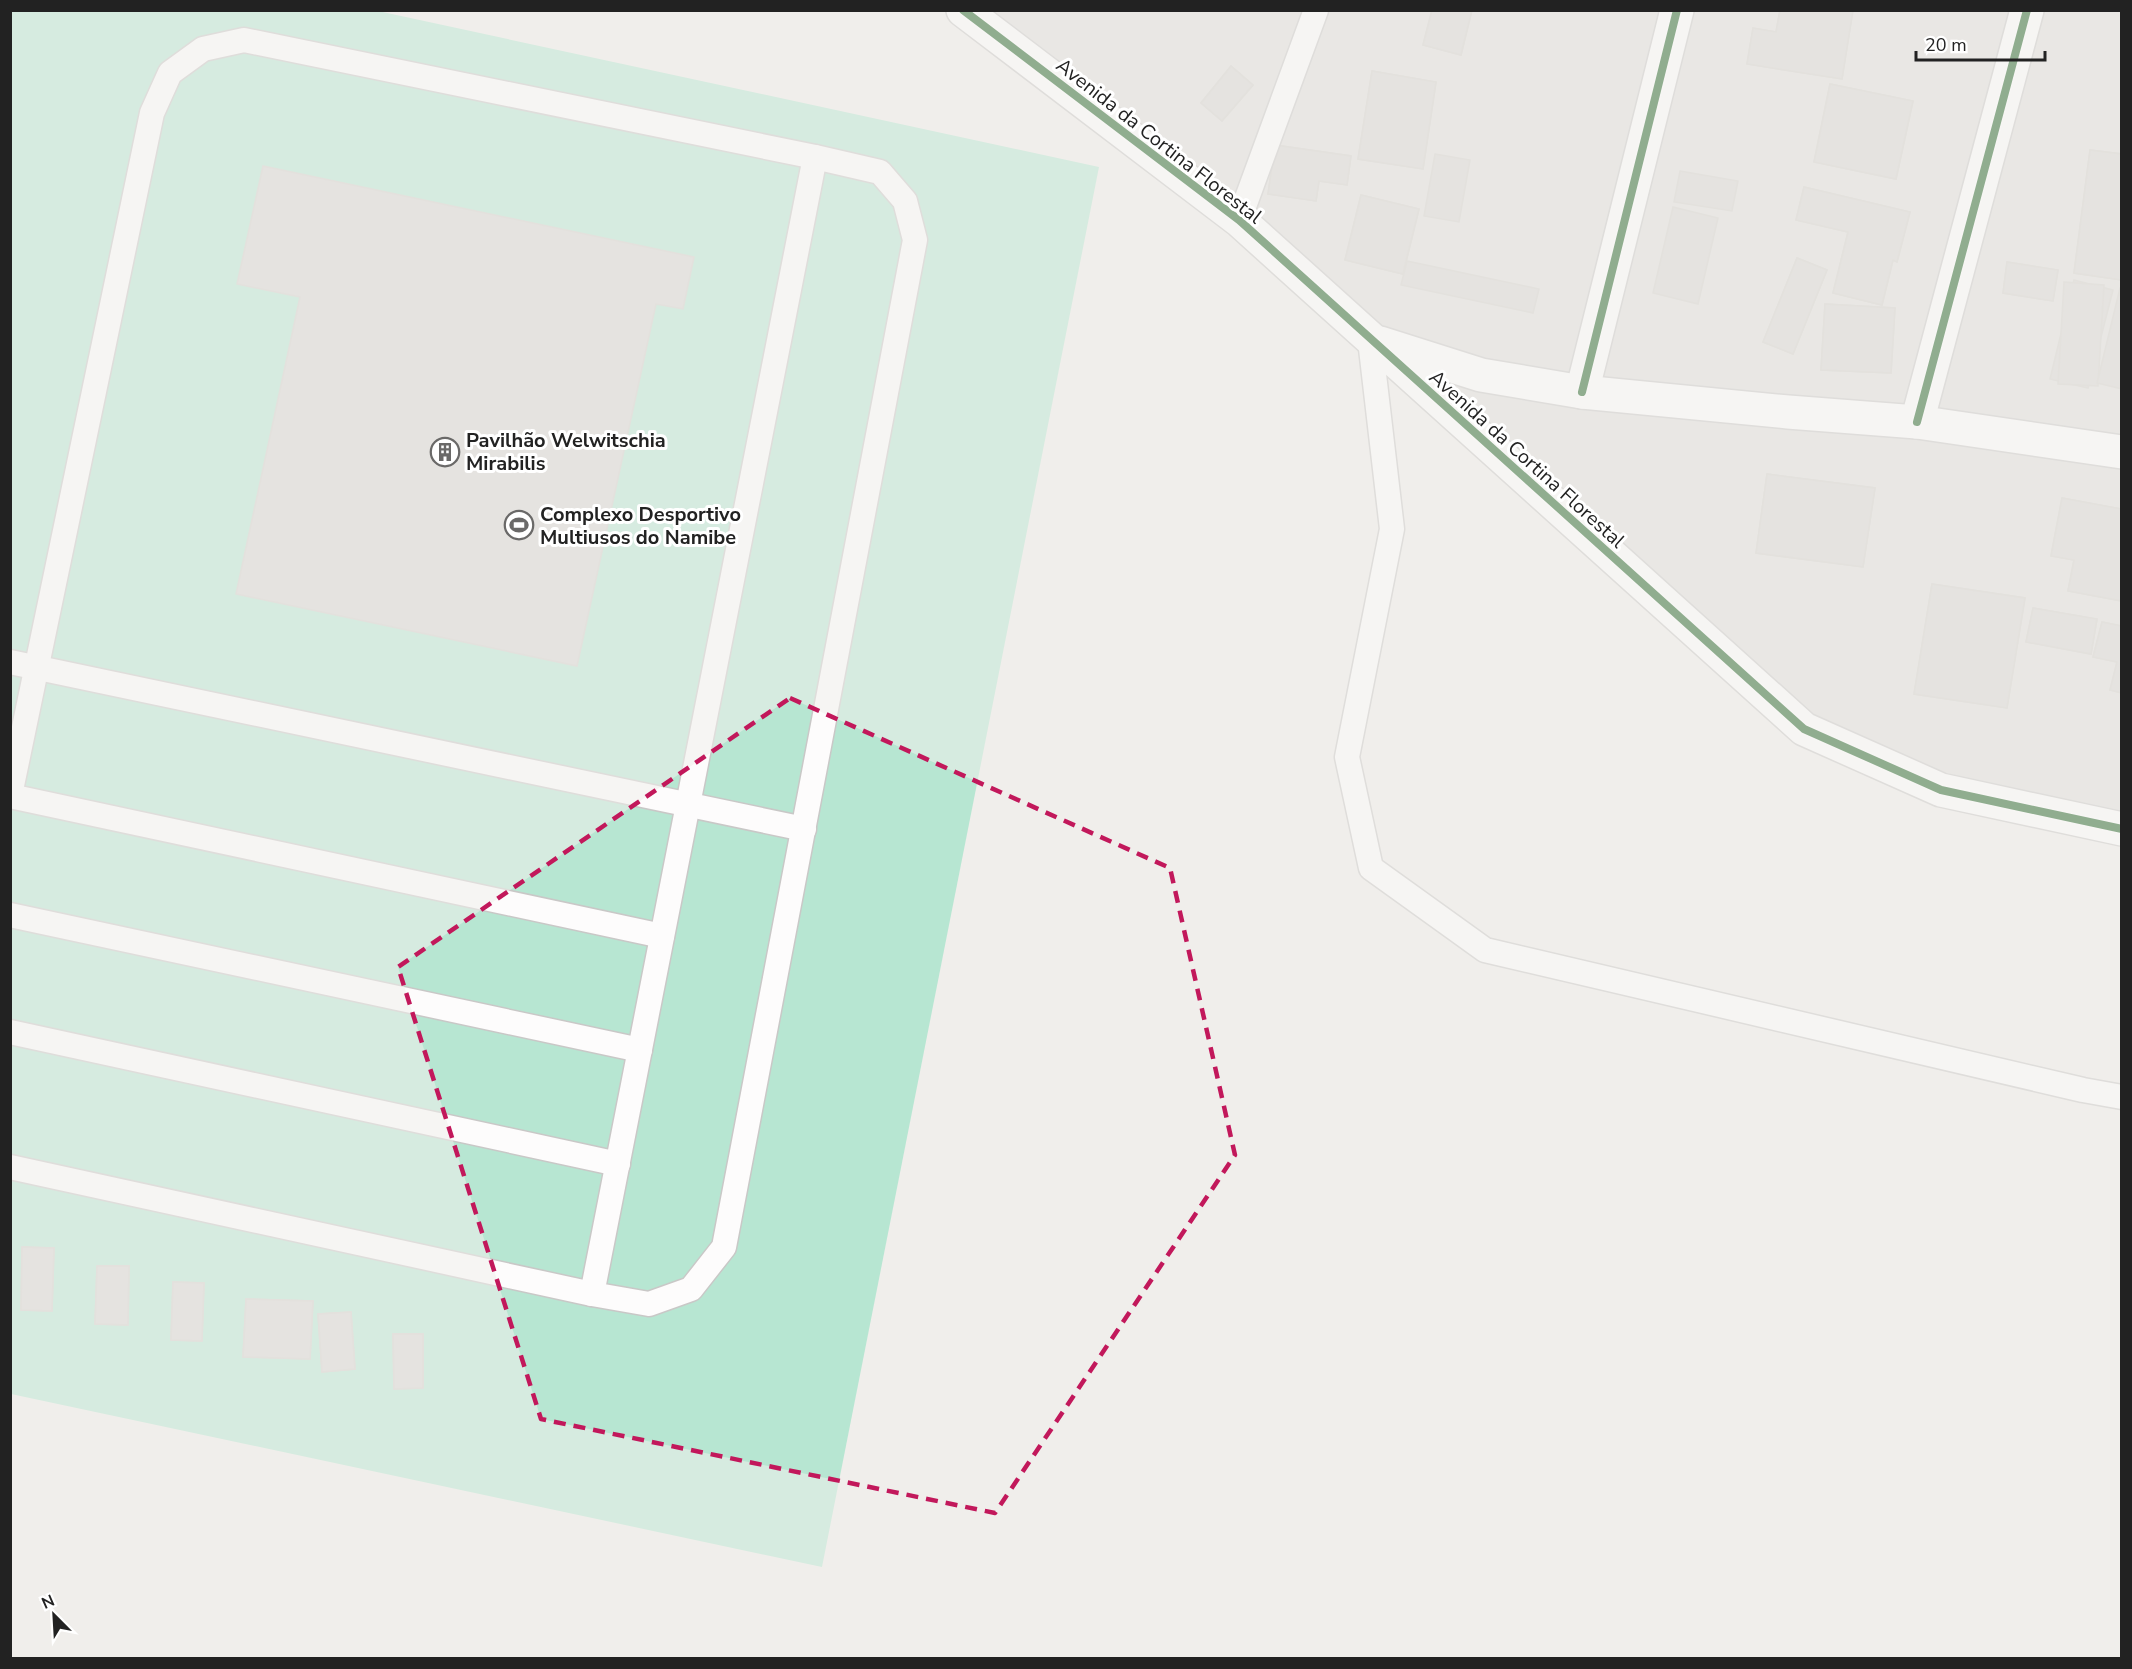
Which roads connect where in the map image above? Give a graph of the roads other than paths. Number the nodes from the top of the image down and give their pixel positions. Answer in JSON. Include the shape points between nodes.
{"nodes":[{"id":1,"x":963,"y":10,"type":"edge"},
{"id":2,"x":1316,"y":10,"type":"edge"},
{"id":3,"x":1677,"y":10,"type":"edge"},
{"id":4,"x":2027,"y":10,"type":"edge"},
{"id":5,"x":816,"y":157,"type":"junction"},
{"id":6,"x":1239,"y":220,"type":"junction"},
{"id":7,"x":1370,"y":340,"type":"junction"},
{"id":8,"x":1582,"y":392,"type":"junction"},
{"id":9,"x":1917,"y":422,"type":"junction"},
{"id":10,"x":2121,"y":452,"type":"edge"},
{"id":11,"x":10,"y":662,"type":"edge"},
{"id":12,"x":37,"y":668,"type":"junction"},
{"id":13,"x":10,"y":796,"type":"edge"},
{"id":14,"x":688,"y":805,"type":"junction"},
{"id":15,"x":2121,"y":829,"type":"edge"},
{"id":16,"x":804,"y":830,"type":"junction"},
{"id":17,"x":10,"y":915,"type":"edge"},
{"id":18,"x":662,"y":936,"type":"junction"},
{"id":19,"x":10,"y":1032,"type":"edge"},
{"id":20,"x":640,"y":1050,"type":"junction"},
{"id":21,"x":2121,"y":1097,"type":"edge"},
{"id":22,"x":618,"y":1164,"type":"junction"},
{"id":23,"x":10,"y":1167,"type":"edge"},
{"id":24,"x":592,"y":1294,"type":"junction"}],
"edges":[{"from":1,"to":6,"type":"street","name":"Avenida da Cortina Florestal"},
{"from":2,"to":6,"type":"lane"},
{"from":3,"to":8,"type":"street"},
{"from":4,"to":9,"type":"street"},
{"from":5,"to":12,"type":"lane","via":[[244,40],[203,49],[170,73],[152,113]]},
{"from":5,"to":14,"type":"lane"},
{"from":5,"to":16,"type":"lane","via":[[880,172],[905,201],[915,240]]},
{"from":6,"to":7,"type":"street","name":"Avenida da Cortina Florestal"},
{"from":7,"to":8,"type":"street","via":[[1481,375]]},
{"from":7,"to":15,"type":"street","name":"Avenida da Cortina Florestal","via":[[1804,729],[1941,790]]},
{"from":7,"to":21,"type":"lane","via":[[1392,529],[1347,757],[1371,868],[1485,950]]},
{"from":8,"to":9,"type":"street"},
{"from":9,"to":10,"type":"street"},
{"from":11,"to":12,"type":"lane"},
{"from":12,"to":13,"type":"lane"},
{"from":12,"to":14,"type":"lane"},
{"from":13,"to":18,"type":"lane"},
{"from":14,"to":16,"type":"lane"},
{"from":14,"to":18,"type":"lane"},
{"from":16,"to":24,"type":"lane","via":[[724,1247],[692,1289],[649,1304]]},
{"from":17,"to":20,"type":"lane"},
{"from":18,"to":20,"type":"lane"},
{"from":19,"to":22,"type":"lane"},
{"from":20,"to":22,"type":"lane"},
{"from":22,"to":24,"type":"lane"},
{"from":23,"to":24,"type":"lane"}]}
